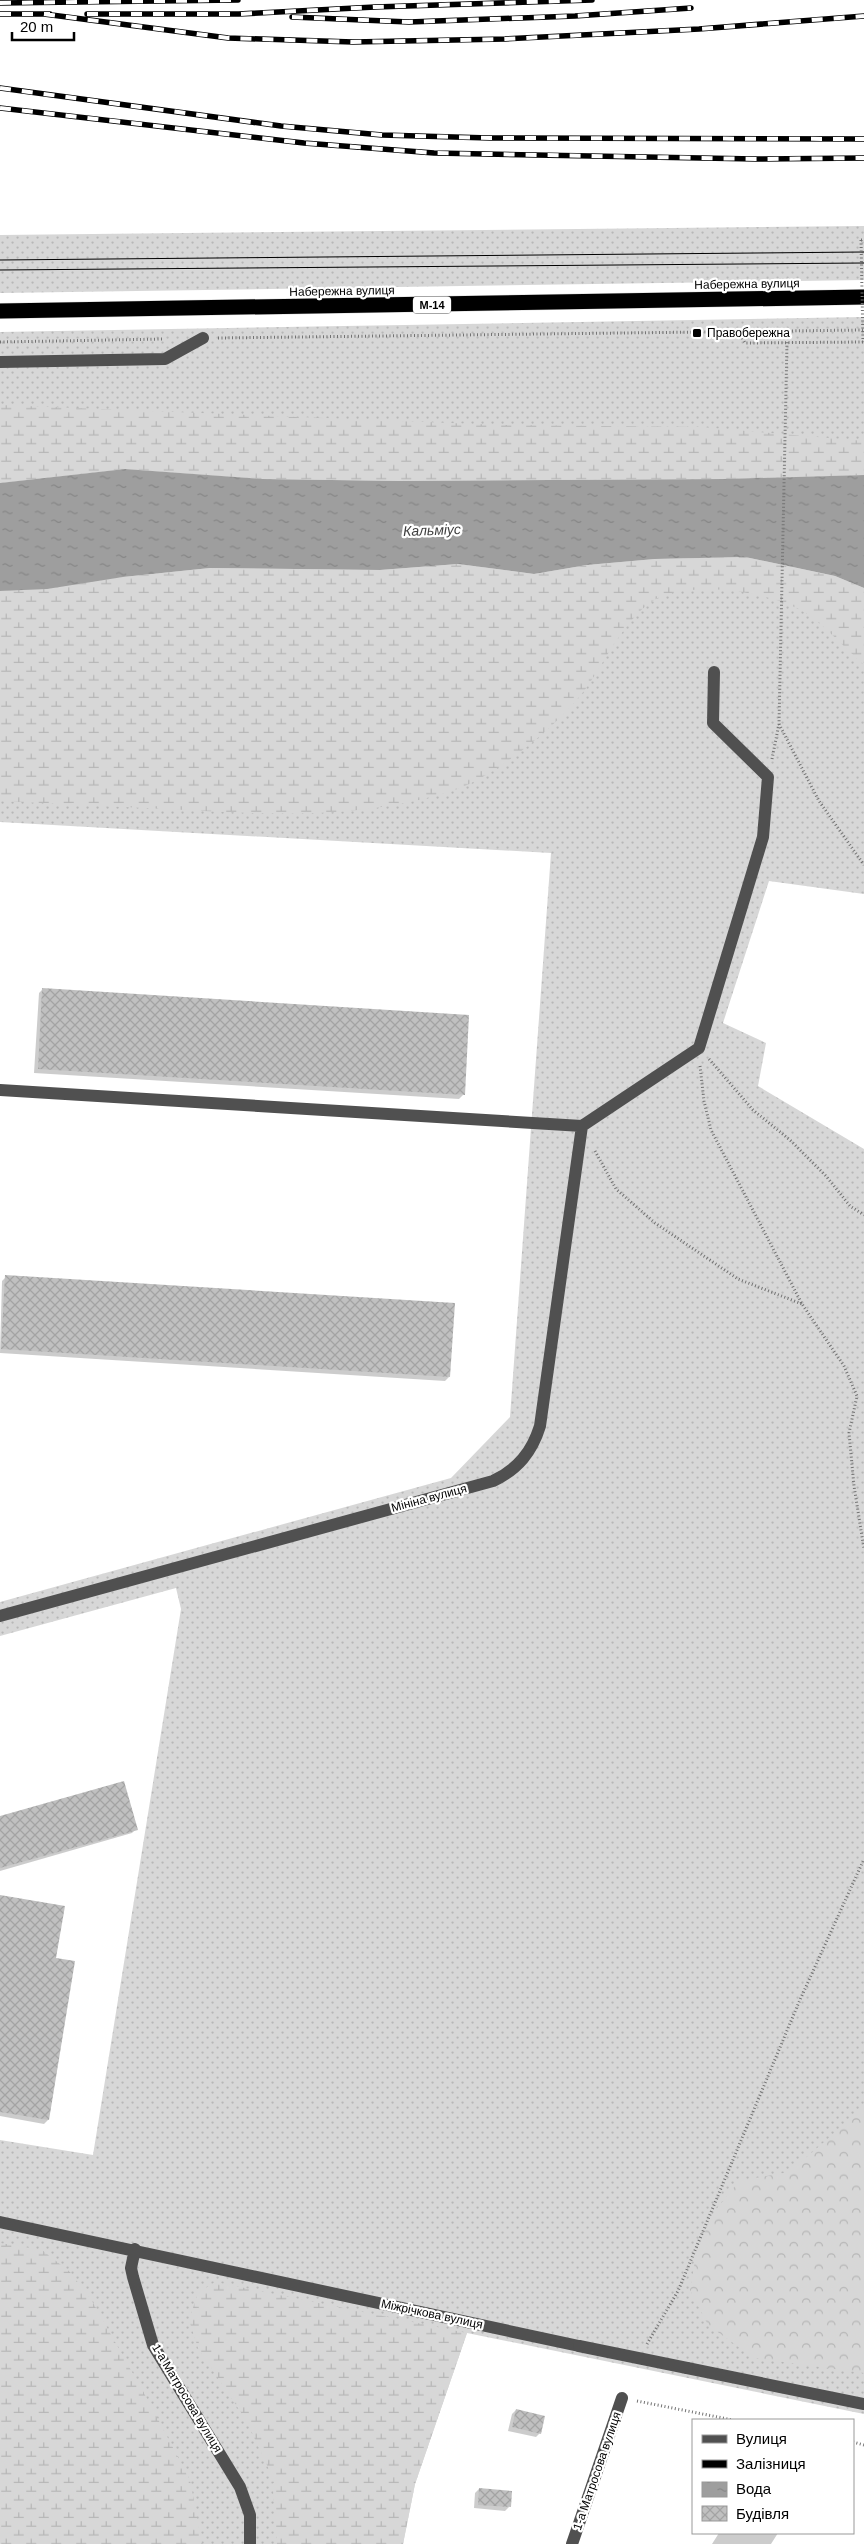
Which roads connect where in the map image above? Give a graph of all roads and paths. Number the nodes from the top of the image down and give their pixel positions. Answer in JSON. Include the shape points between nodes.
{"nodes":[{"id":1,"x":864,"y":240,"type":"edge"},
{"id":2,"x":864,"y":297,"type":"edge"},
{"id":3,"x":0,"y":311,"type":"edge"},
{"id":4,"x":864,"y":330,"type":"edge"},
{"id":5,"x":740,"y":332,"type":"junction"},
{"id":6,"x":203,"y":338,"type":"junction"},
{"id":7,"x":0,"y":342,"type":"edge"},
{"id":8,"x":787,"y":342,"type":"junction"},
{"id":9,"x":0,"y":362,"type":"edge"},
{"id":10,"x":714,"y":672,"type":"dead end"},
{"id":11,"x":779,"y":724,"type":"junction"},
{"id":12,"x":768,"y":777,"type":"junction"},
{"id":13,"x":864,"y":864,"type":"edge"},
{"id":14,"x":698,"y":1048,"type":"junction"},
{"id":15,"x":0,"y":1090,"type":"edge"},
{"id":16,"x":582,"y":1126,"type":"junction"},
{"id":17,"x":864,"y":1215,"type":"edge"},
{"id":18,"x":802,"y":1304,"type":"junction"},
{"id":19,"x":864,"y":1549,"type":"edge"},
{"id":20,"x":0,"y":1616,"type":"edge"},
{"id":21,"x":864,"y":1859,"type":"edge"},
{"id":22,"x":0,"y":2222,"type":"edge"},
{"id":23,"x":134,"y":2249,"type":"junction"},
{"id":24,"x":644,"y":2349,"type":"dead end"},
{"id":25,"x":622,"y":2398,"type":"joint"},
{"id":26,"x":864,"y":2404,"type":"edge"},
{"id":27,"x":728,"y":2419,"type":"edge"},
{"id":28,"x":572,"y":2541,"type":"edge"},
{"id":29,"x":250,"y":2544,"type":"edge"},
{"id":30,"x":561,"y":2544,"type":"edge"}],
"edges":[{"from":1,"to":8,"type":"path","bridge":true,"via":[[861,240],[863,342]]},
{"from":2,"to":3,"type":"highway","name":"Набережна вулиця","number":"М-14"},
{"from":4,"to":5,"type":"path"},
{"from":5,"to":6,"type":"path"},
{"from":5,"to":8,"type":"path","via":[[746,343]]},
{"from":6,"to":7,"type":"path"},
{"from":6,"to":9,"type":"street","via":[[165,360]]},
{"from":8,"to":11,"type":"path"},
{"from":10,"to":12,"type":"street","via":[[712,723]]},
{"from":11,"to":12,"type":"path"},
{"from":11,"to":13,"type":"path","via":[[820,802]]},
{"from":12,"to":14,"type":"street","via":[[763,837]]},
{"from":14,"to":16,"type":"street"},
{"from":14,"to":17,"type":"path","via":[[753,1110],[790,1140],[850,1206]]},
{"from":14,"to":18,"type":"path","via":[[711,1130]]},
{"from":15,"to":16,"type":"street"},
{"from":16,"to":18,"type":"path","via":[[616,1189],[655,1223],[738,1279]]},
{"from":16,"to":20,"type":"street","name":"Мініна вулиця","via":[[540,1426],[531,1450],[515,1468],[493,1480]]},
{"from":18,"to":19,"type":"path","via":[[844,1366],[857,1396],[849,1433]]},
{"from":21,"to":24,"type":"path","via":[[799,2002],[678,2291]]},
{"from":22,"to":23,"type":"street","name":"Міжрічкова вулиця"},
{"from":23,"to":26,"type":"street","name":"Міжрічкова вулиця","bridge":true},
{"from":23,"to":29,"type":"street","name":"1-а Матросова вулиця","via":[[131,2268],[154,2345],[240,2487],[250,2514]]},
{"from":25,"to":27,"type":"path"},
{"from":25,"to":28,"type":"street","name":"1-а Матросова вулиця"},
{"from":28,"to":30,"type":"street"}]}
